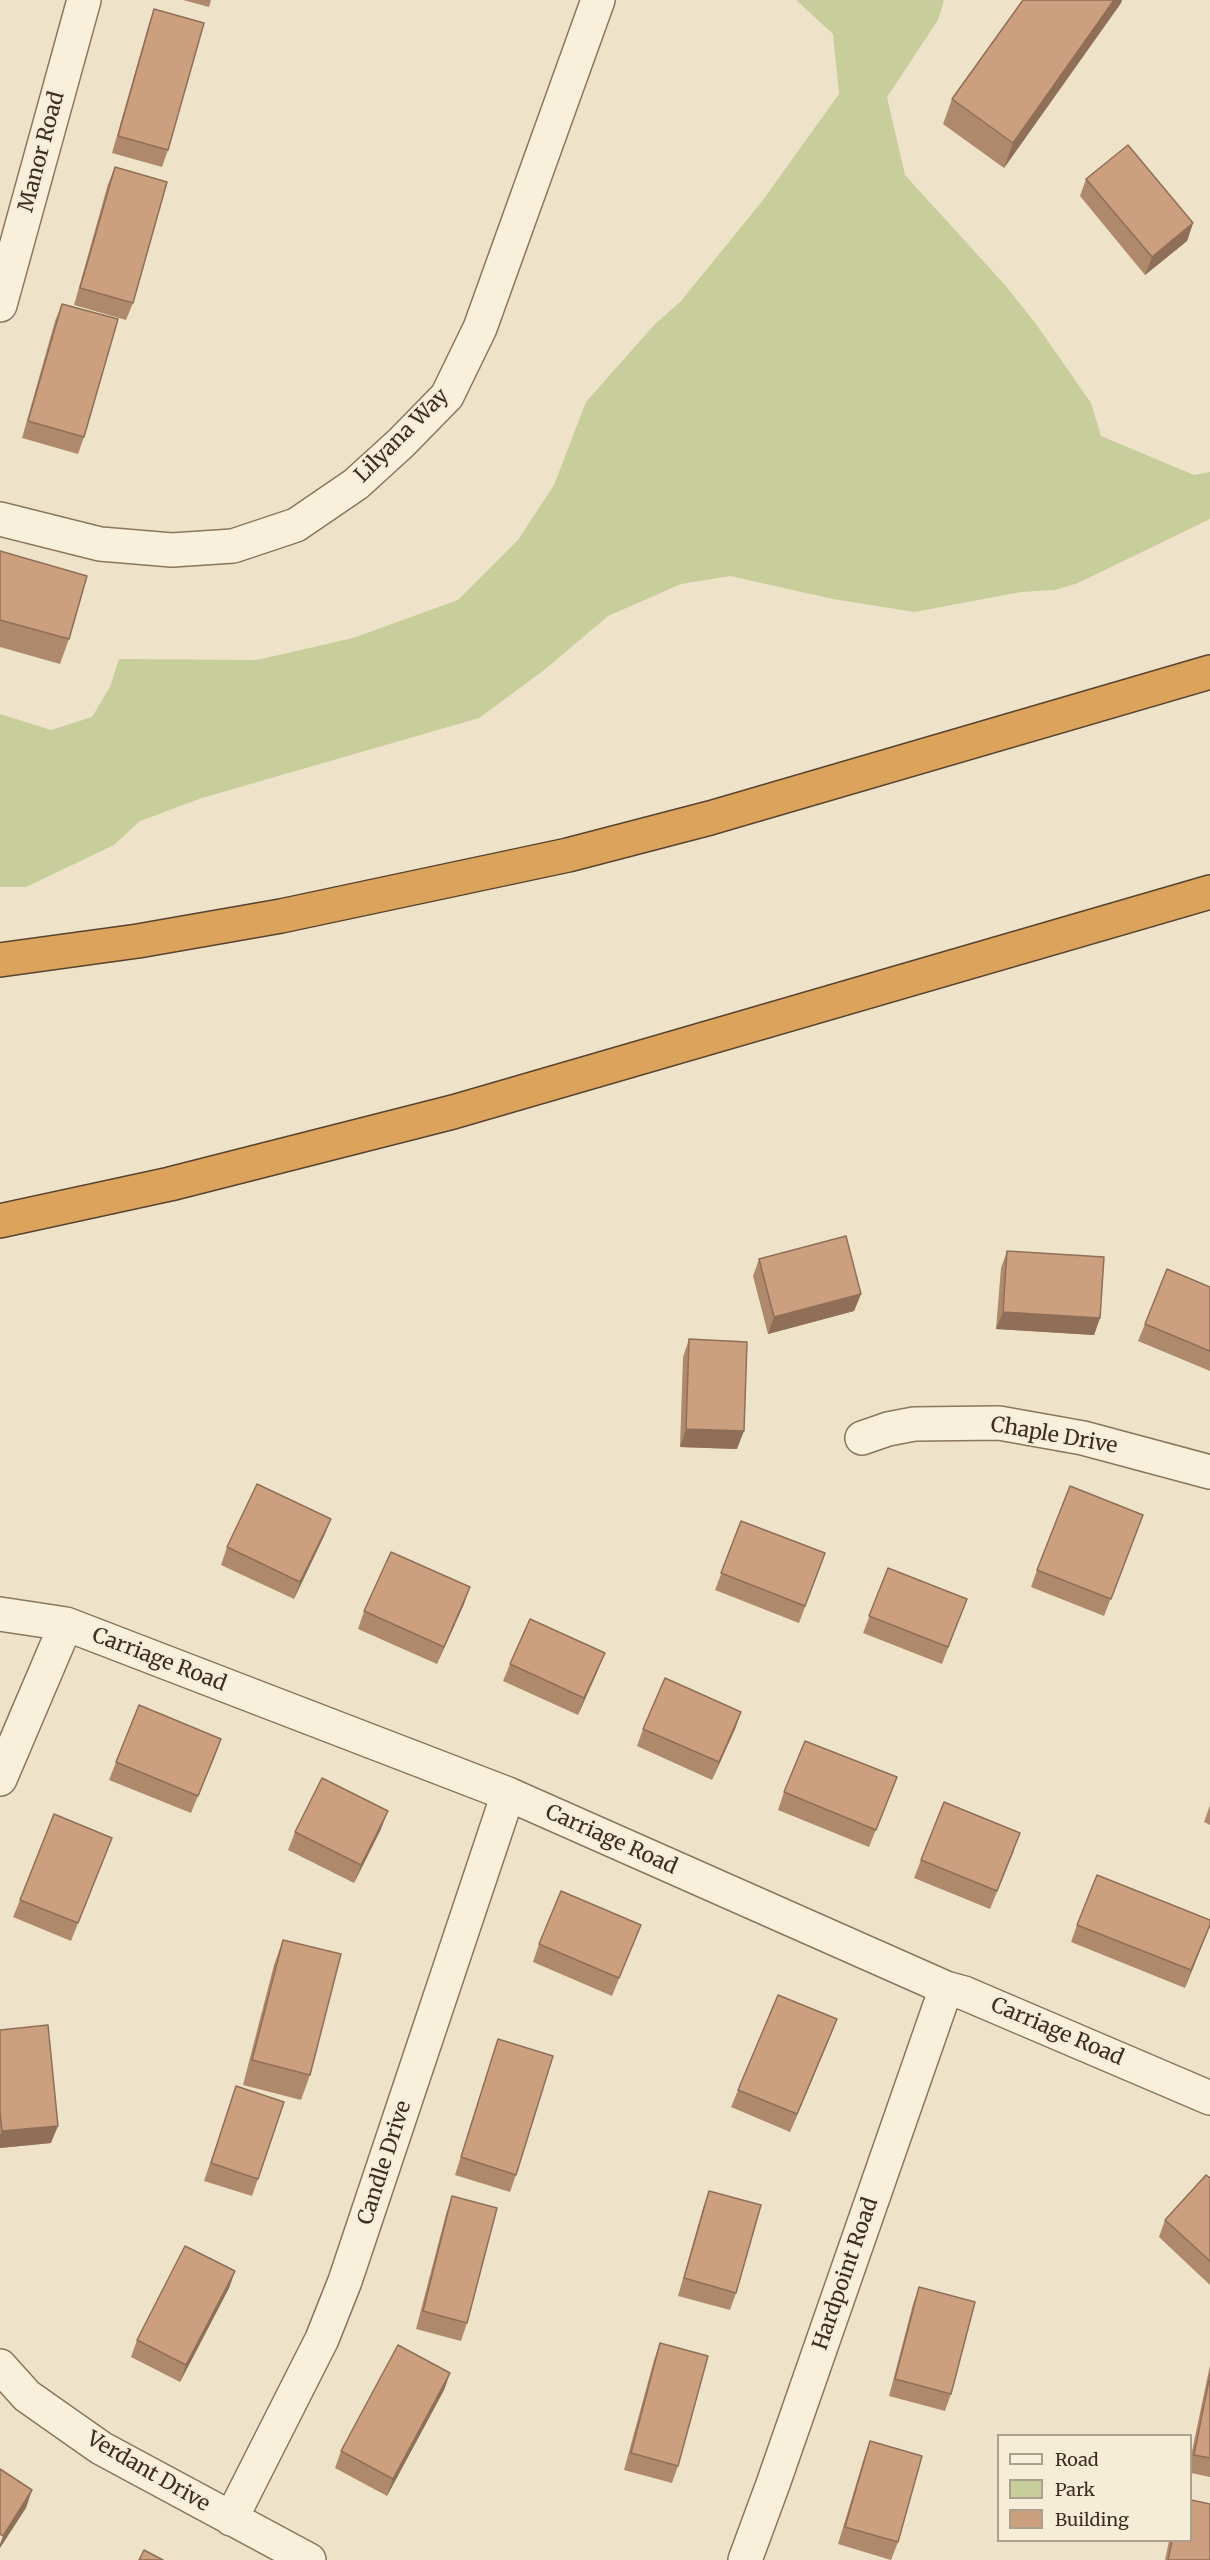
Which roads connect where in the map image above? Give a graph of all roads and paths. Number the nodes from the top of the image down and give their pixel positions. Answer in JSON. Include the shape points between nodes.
{"nodes":[{"id":1,"x":84,"y":0,"type":"edge"},
{"id":2,"x":598,"y":0,"type":"edge"},
{"id":3,"x":0,"y":305,"type":"edge"},
{"id":4,"x":0,"y":519,"type":"edge"},
{"id":5,"x":1210,"y":672,"type":"edge"},
{"id":6,"x":1210,"y":892,"type":"edge"},
{"id":7,"x":0,"y":960,"type":"edge"},
{"id":8,"x":0,"y":1221,"type":"edge"},
{"id":9,"x":862,"y":1438,"type":"dead end"},
{"id":10,"x":1210,"y":1472,"type":"edge"},
{"id":11,"x":0,"y":1614,"type":"edge"},
{"id":12,"x":66,"y":1624,"type":"junction"},
{"id":13,"x":0,"y":1779,"type":"edge"},
{"id":14,"x":508,"y":1794,"type":"junction"},
{"id":15,"x":946,"y":1988,"type":"junction"},
{"id":16,"x":1210,"y":2098,"type":"edge"},
{"id":17,"x":0,"y":2366,"type":"edge"},
{"id":18,"x":231,"y":2519,"type":"junction"},
{"id":19,"x":309,"y":2560,"type":"edge"},
{"id":20,"x":745,"y":2560,"type":"edge"}],
"edges":[{"from":1,"to":3,"type":"street","name":"Manor Road"},
{"from":2,"to":4,"type":"street","name":"Lilyana Way","via":[[480,328],[447,396],[356,484],[296,525],[233,546],[172,550],[100,544]]},
{"from":5,"to":7,"type":"highway","via":[[732,812],[567,855],[281,916]]},
{"from":6,"to":8,"type":"highway","via":[[453,1112],[191,1179]]},
{"from":9,"to":10,"type":"street","name":"Chaple Drive","via":[[914,1424],[999,1423],[1083,1438]]},
{"from":11,"to":12,"type":"street","name":"Carriage Road"},
{"from":12,"to":13,"type":"street"},
{"from":12,"to":14,"type":"street","name":"Carriage Road"},
{"from":14,"to":15,"type":"street","name":"Carriage Road"},
{"from":14,"to":18,"type":"street","name":"Candle Drive","via":[[345,2281],[322,2339]]},
{"from":15,"to":16,"type":"street","name":"Carriage Road"},
{"from":15,"to":20,"type":"street","name":"Hardpoint Road"},
{"from":17,"to":18,"type":"street","name":"Verdant Drive","via":[[27,2396],[101,2448]]},
{"from":18,"to":19,"type":"street","name":"Verdant Drive"}]}
